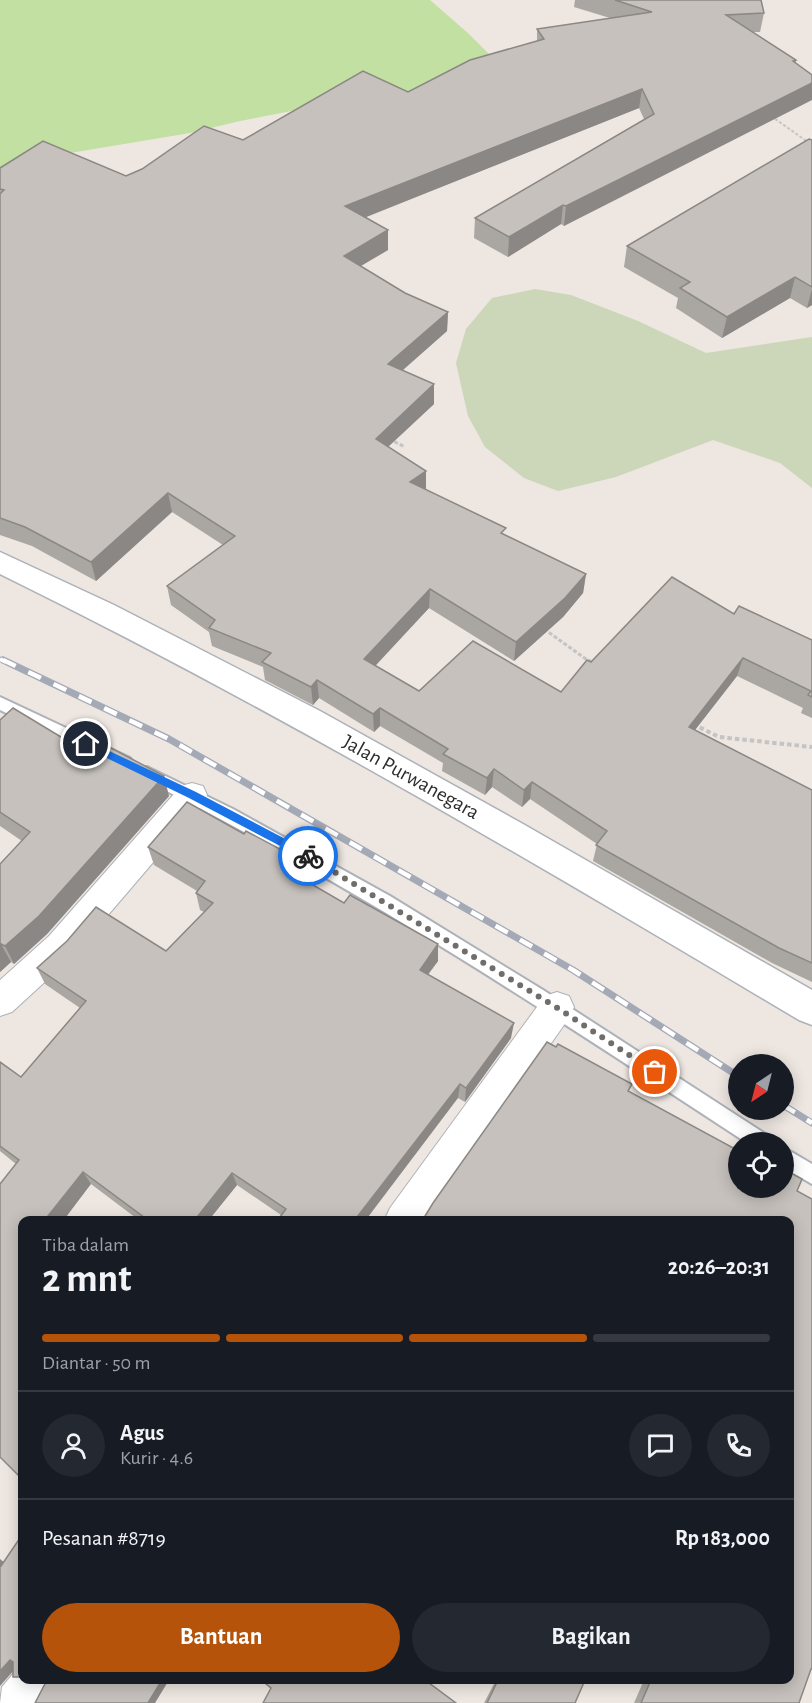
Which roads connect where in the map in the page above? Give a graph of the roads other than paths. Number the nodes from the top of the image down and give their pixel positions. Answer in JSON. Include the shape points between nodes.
{"nodes":[{"id":1,"x":0,"y":562,"type":"edge"},
{"id":2,"x":0,"y":703,"type":"edge"},
{"id":3,"x":192,"y":795,"type":"junction"},
{"id":4,"x":0,"y":1001,"type":"edge"},
{"id":5,"x":556,"y":1007,"type":"junction"},
{"id":6,"x":812,"y":1010,"type":"edge"},
{"id":7,"x":746,"y":1132,"type":"edge"},
{"id":8,"x":794,"y":1163,"type":"edge"},
{"id":9,"x":812,"y":1175,"type":"edge"},
{"id":10,"x":407,"y":1216,"type":"edge"},
{"id":11,"x":32,"y":1684,"type":"edge"},
{"id":12,"x":18,"y":1703,"type":"edge"}],
"edges":[{"from":1,"to":6,"type":"street","name":"Jalan Purwanegara","via":[[87,603],[432,787]]},
{"from":2,"to":3,"type":"lane"},
{"from":3,"to":4,"type":"street","via":[[61,946]]},
{"from":3,"to":5,"type":"lane","via":[[304,854]]},
{"from":5,"to":7,"type":"lane"},
{"from":5,"to":10,"type":"street"},
{"from":8,"to":9,"type":"lane"},
{"from":11,"to":12,"type":"street"}]}
